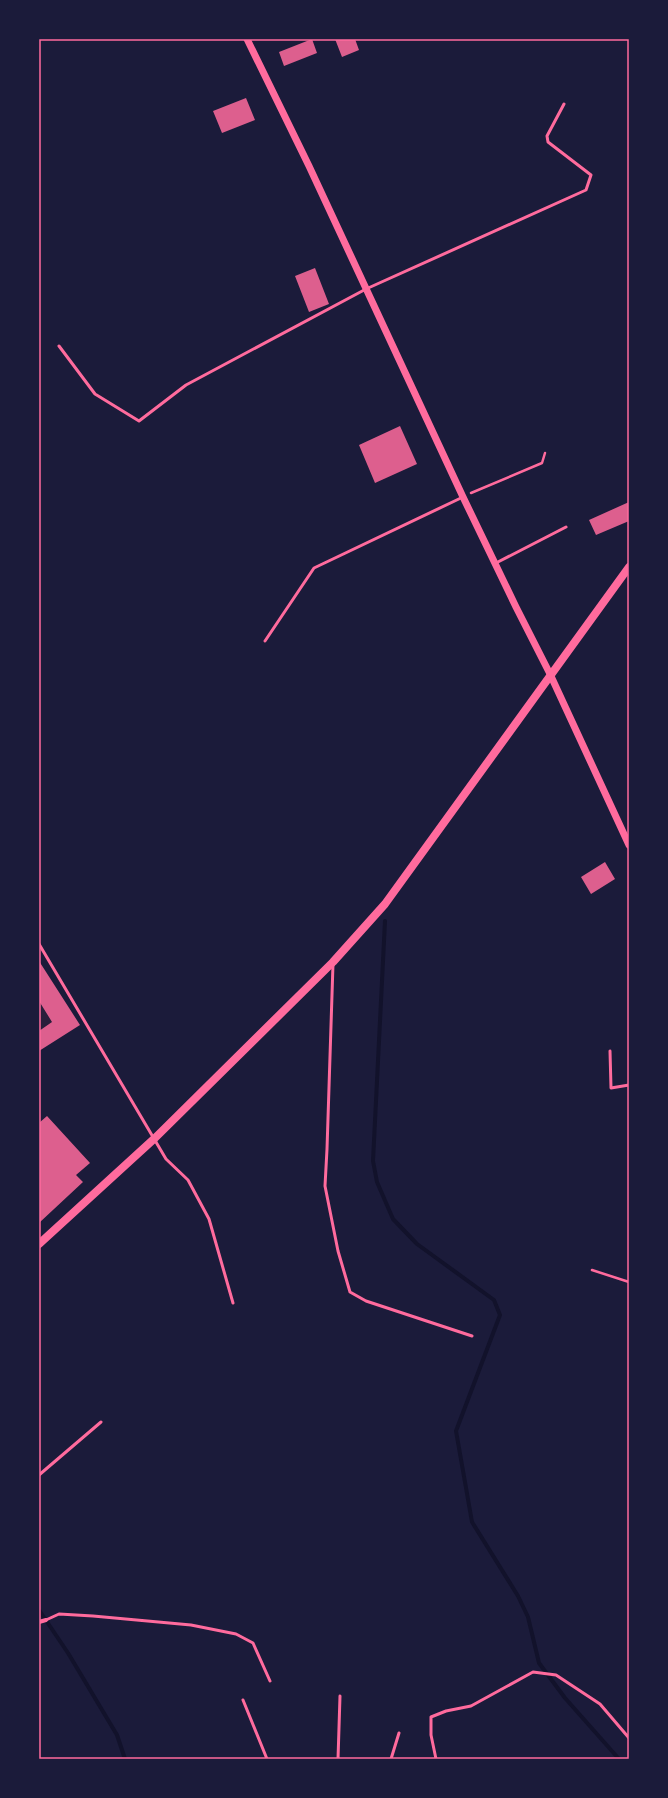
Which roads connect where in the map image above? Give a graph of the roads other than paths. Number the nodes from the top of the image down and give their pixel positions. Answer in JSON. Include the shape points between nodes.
{"nodes":[{"id":1,"x":247,"y":39,"type":"edge"},
{"id":2,"x":564,"y":104,"type":"dead end"},
{"id":3,"x":366,"y":288,"type":"junction"},
{"id":4,"x":59,"y":346,"type":"dead end"},
{"id":5,"x":463,"y":497,"type":"junction"},
{"id":6,"x":566,"y":527,"type":"dead end"},
{"id":7,"x":496,"y":563,"type":"junction"},
{"id":8,"x":629,"y":566,"type":"edge"},
{"id":9,"x":265,"y":641,"type":"dead end"},
{"id":10,"x":550,"y":674,"type":"junction"},
{"id":11,"x":629,"y":845,"type":"edge"},
{"id":12,"x":39,"y":944,"type":"edge"},
{"id":13,"x":333,"y":962,"type":"junction"},
{"id":14,"x":610,"y":1052,"type":"dead end"},
{"id":15,"x":629,"y":1085,"type":"edge"},
{"id":16,"x":155,"y":1138,"type":"junction"},
{"id":17,"x":39,"y":1244,"type":"edge"},
{"id":18,"x":233,"y":1303,"type":"dead end"},
{"id":19,"x":472,"y":1336,"type":"dead end"},
{"id":20,"x":100,"y":1422,"type":"dead end"},
{"id":21,"x":39,"y":1475,"type":"edge"},
{"id":22,"x":46,"y":1620,"type":"joint"},
{"id":23,"x":39,"y":1622,"type":"edge"},
{"id":24,"x":270,"y":1681,"type":"dead end"},
{"id":25,"x":340,"y":1696,"type":"dead end"},
{"id":26,"x":243,"y":1700,"type":"dead end"},
{"id":27,"x":399,"y":1733,"type":"dead end"},
{"id":28,"x":629,"y":1738,"type":"edge"},
{"id":29,"x":267,"y":1759,"type":"edge"},
{"id":30,"x":338,"y":1759,"type":"edge"},
{"id":31,"x":391,"y":1759,"type":"edge"},
{"id":32,"x":436,"y":1759,"type":"edge"}],
"edges":[{"from":1,"to":3,"type":"street"},
{"from":2,"to":3,"type":"lane","via":[[546,136],[548,142],[591,175],[586,190]]},
{"from":3,"to":4,"type":"lane","via":[[186,385],[139,421],[95,394]]},
{"from":3,"to":5,"type":"street"},
{"from":5,"to":7,"type":"street"},
{"from":5,"to":9,"type":"lane","via":[[314,568]]},
{"from":6,"to":7,"type":"lane"},
{"from":7,"to":10,"type":"street"},
{"from":8,"to":10,"type":"main road"},
{"from":10,"to":11,"type":"street"},
{"from":10,"to":13,"type":"main road","via":[[385,904]]},
{"from":12,"to":16,"type":"lane"},
{"from":13,"to":16,"type":"main road"},
{"from":13,"to":19,"type":"lane","via":[[328,1149],[324,1186],[350,1292],[366,1301]]},
{"from":14,"to":15,"type":"lane","via":[[611,1088]]},
{"from":16,"to":17,"type":"main road"},
{"from":16,"to":18,"type":"lane","via":[[166,1158],[188,1180],[209,1219]]},
{"from":20,"to":21,"type":"lane"},
{"from":22,"to":23,"type":"street"},
{"from":22,"to":24,"type":"lane","via":[[59,1614],[191,1625],[236,1634],[253,1643]]},
{"from":25,"to":30,"type":"lane"},
{"from":26,"to":29,"type":"lane"},
{"from":27,"to":31,"type":"lane"},
{"from":28,"to":32,"type":"lane","via":[[600,1704],[556,1675],[533,1672],[471,1706],[431,1717],[431,1735]]}]}
